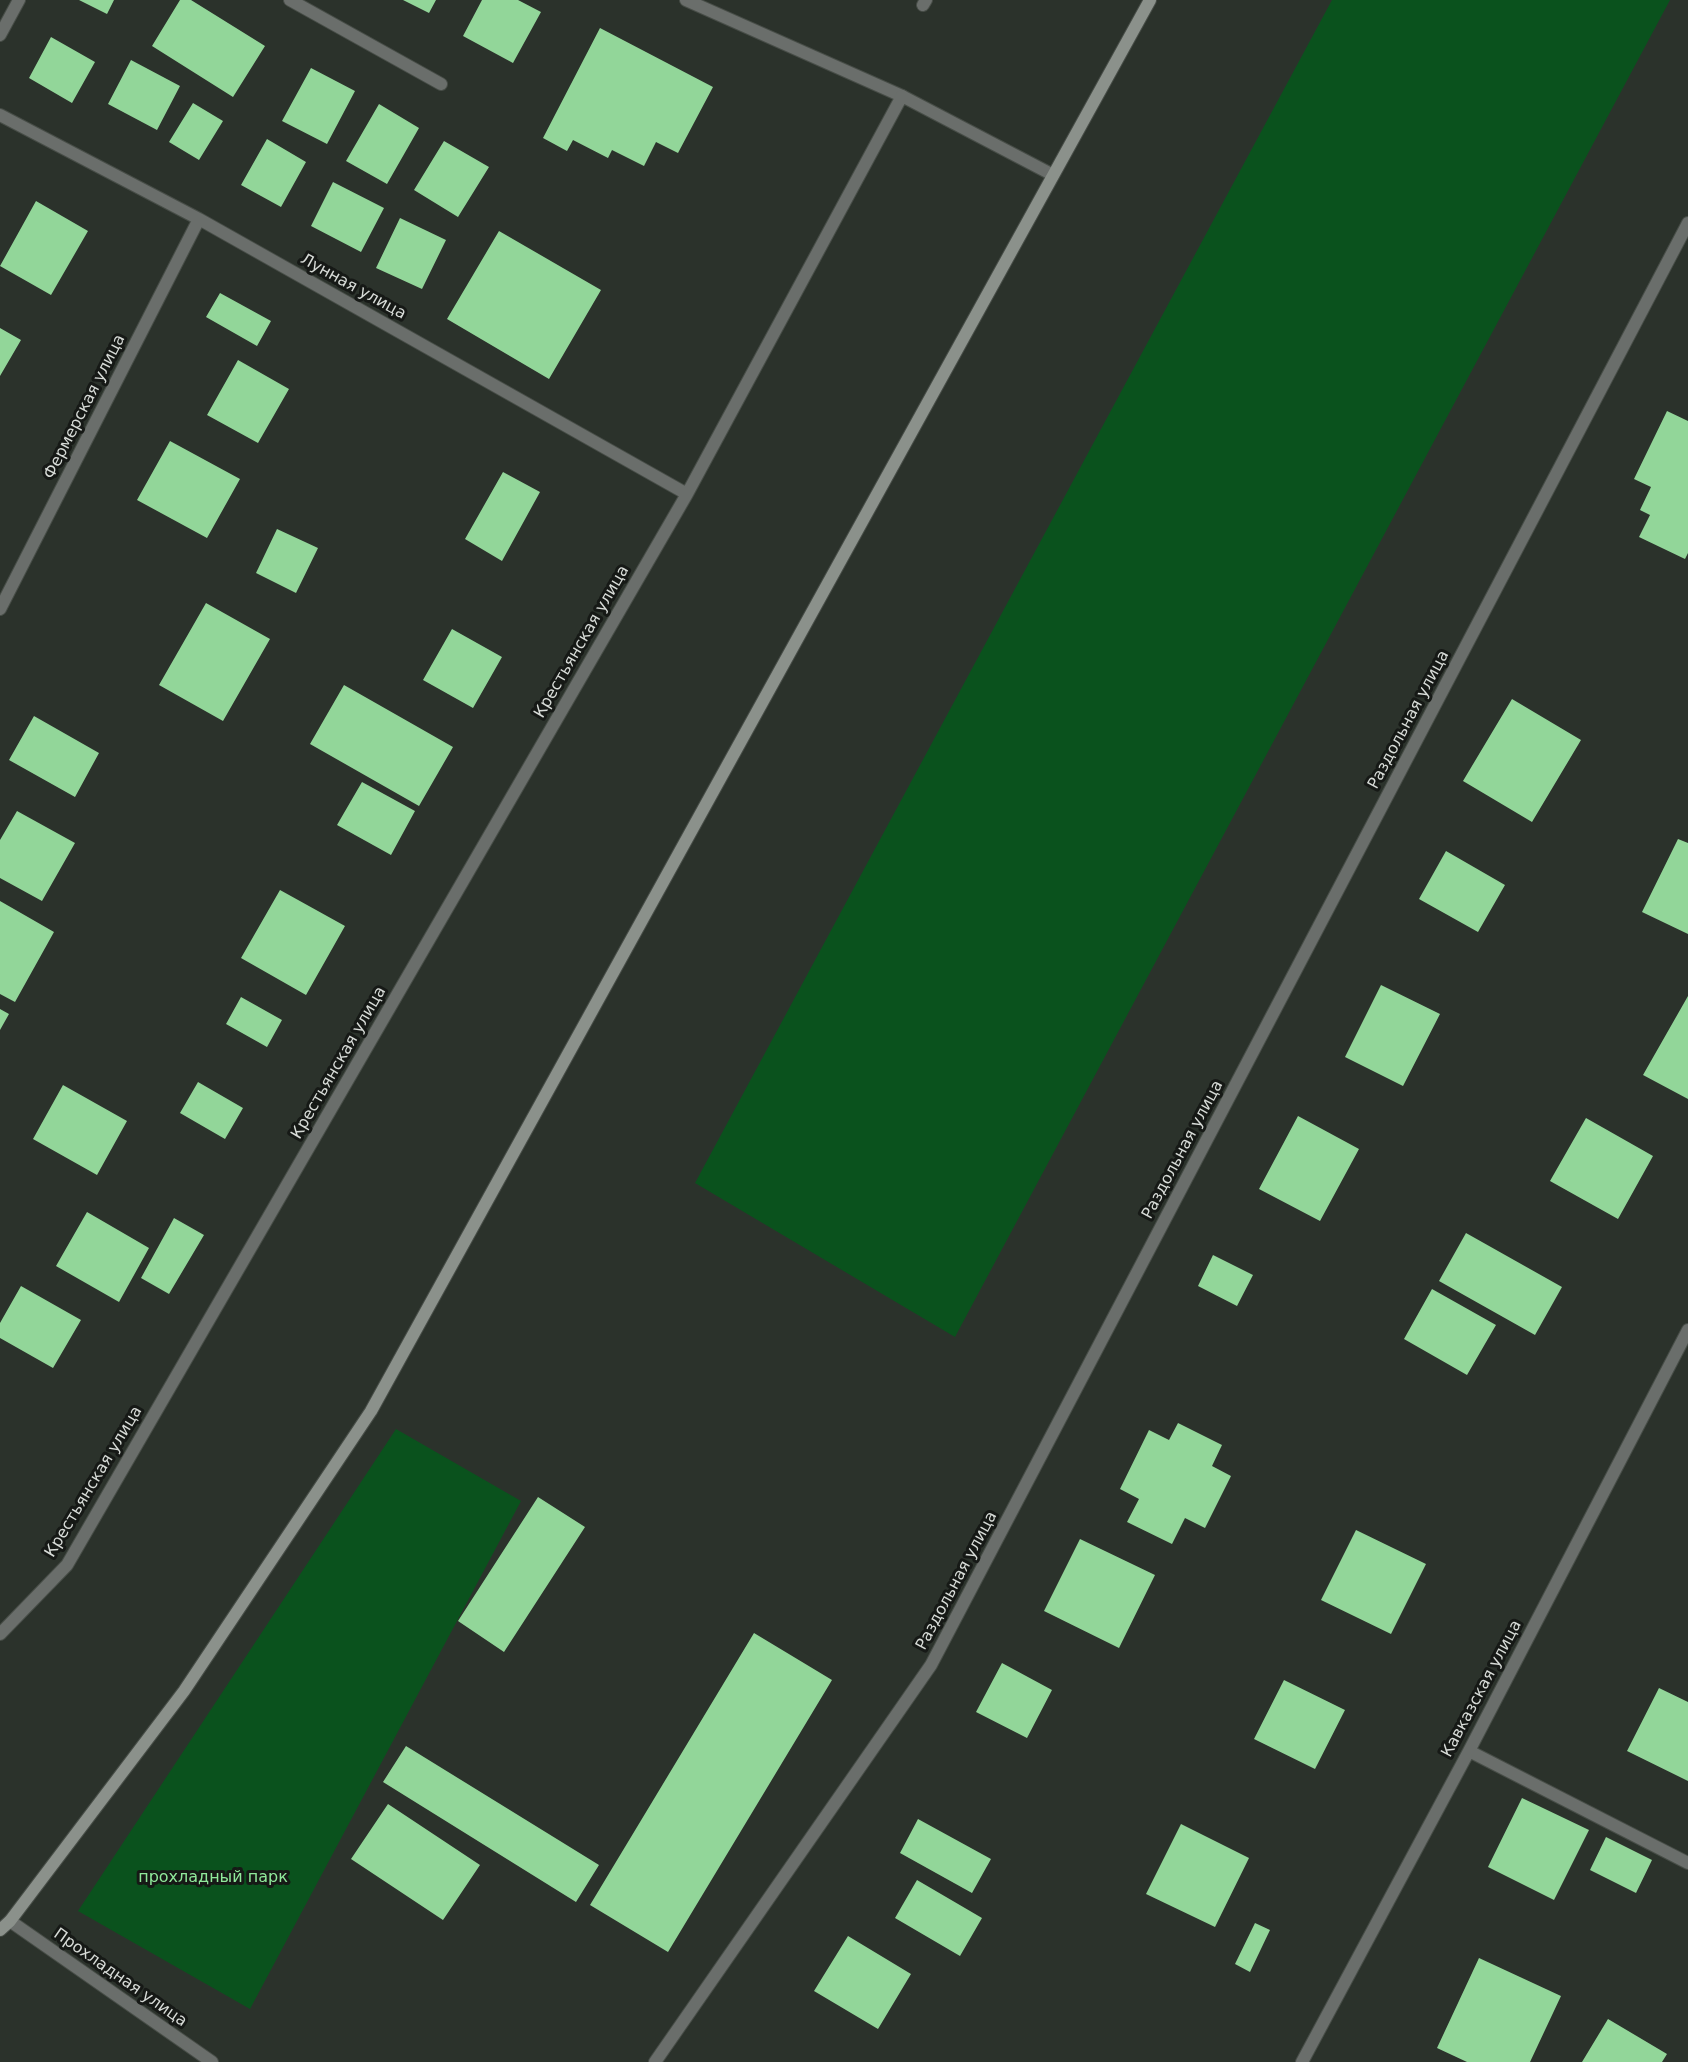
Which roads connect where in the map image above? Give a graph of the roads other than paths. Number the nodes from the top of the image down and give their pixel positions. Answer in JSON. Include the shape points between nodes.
{"nodes":[{"id":1,"x":19,"y":0,"type":"edge"},
{"id":2,"x":290,"y":0,"type":"edge"},
{"id":3,"x":686,"y":0,"type":"edge"},
{"id":4,"x":1150,"y":0,"type":"edge"},
{"id":5,"x":0,"y":35,"type":"edge"},
{"id":6,"x":441,"y":84,"type":"dead end"},
{"id":7,"x":902,"y":96,"type":"junction"},
{"id":8,"x":0,"y":115,"type":"edge"},
{"id":9,"x":1053,"y":175,"type":"junction"},
{"id":10,"x":199,"y":219,"type":"junction"},
{"id":11,"x":1688,"y":223,"type":"edge"},
{"id":12,"x":687,"y":494,"type":"junction"},
{"id":13,"x":0,"y":609,"type":"edge"},
{"id":14,"x":1688,"y":1330,"type":"edge"},
{"id":15,"x":0,"y":1634,"type":"edge"},
{"id":16,"x":1469,"y":1751,"type":"junction"},
{"id":17,"x":1688,"y":1863,"type":"edge"},
{"id":18,"x":10,"y":1921,"type":"junction"},
{"id":19,"x":0,"y":1930,"type":"edge"},
{"id":20,"x":212,"y":2062,"type":"edge"},
{"id":21,"x":655,"y":2062,"type":"edge"},
{"id":22,"x":1302,"y":2062,"type":"edge"}],
"edges":[{"from":1,"to":5,"type":"street"},
{"from":2,"to":6,"type":"street"},
{"from":3,"to":7,"type":"street"},
{"from":4,"to":9,"type":"main road"},
{"from":7,"to":9,"type":"street"},
{"from":7,"to":12,"type":"street","name":"Крестьянская улица"},
{"from":8,"to":10,"type":"street","name":"Лунная улица"},
{"from":9,"to":18,"type":"main road","via":[[371,1411],[184,1691]]},
{"from":10,"to":12,"type":"street","name":"Лунная улица"},
{"from":10,"to":13,"type":"street","name":"Фермерская улица"},
{"from":11,"to":21,"type":"street","name":"Раздольная улица","via":[[931,1665]]},
{"from":12,"to":15,"type":"street","name":"Крестьянская улица","via":[[67,1565]]},
{"from":14,"to":16,"type":"street","name":"Кавказская улица"},
{"from":16,"to":17,"type":"street"},
{"from":16,"to":22,"type":"street","name":"Кавказская улица"},
{"from":18,"to":19,"type":"main road"},
{"from":18,"to":20,"type":"street","name":"Прохладная улица"}]}
